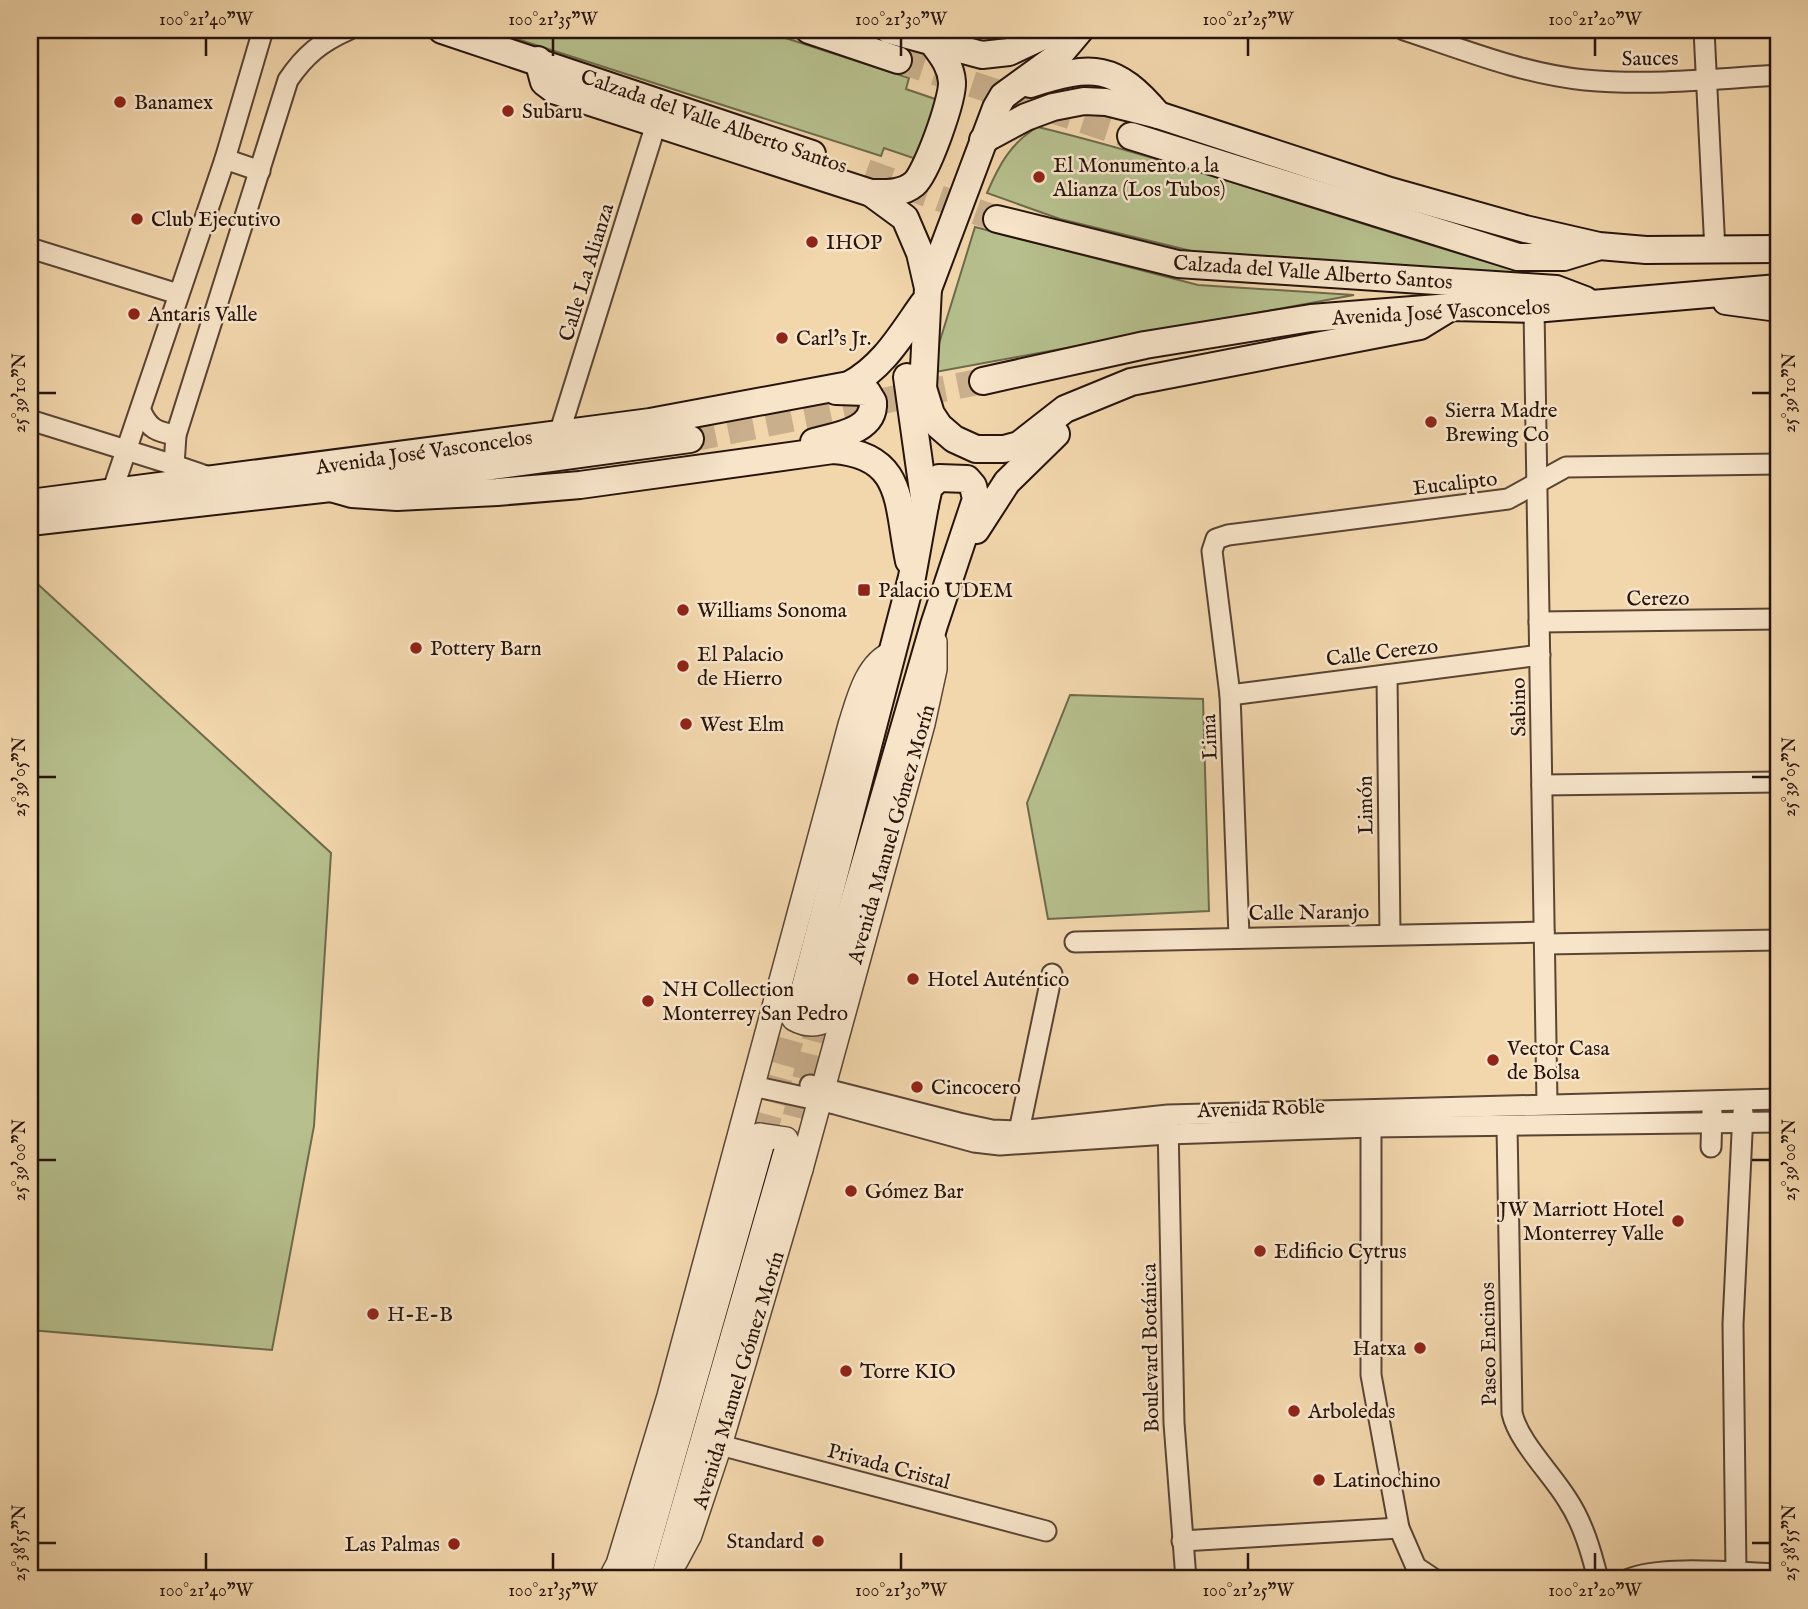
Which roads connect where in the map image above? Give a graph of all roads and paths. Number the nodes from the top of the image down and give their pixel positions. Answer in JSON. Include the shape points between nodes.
{"nodes":[{"id":1,"x":262,"y":30,"type":"edge"},
{"id":2,"x":348,"y":30,"type":"edge"},
{"id":3,"x":442,"y":30,"type":"edge"},
{"id":4,"x":809,"y":30,"type":"edge"},
{"id":5,"x":889,"y":30,"type":"edge"},
{"id":6,"x":1056,"y":30,"type":"edge"},
{"id":7,"x":1080,"y":30,"type":"edge"},
{"id":8,"x":1404,"y":30,"type":"edge"},
{"id":9,"x":1704,"y":30,"type":"edge"},
{"id":10,"x":933,"y":43,"type":"junction"},
{"id":11,"x":538,"y":60,"type":"junction"},
{"id":12,"x":898,"y":60,"type":"tunnel mouth"},
{"id":13,"x":1778,"y":75,"type":"edge"},
{"id":14,"x":1706,"y":79,"type":"junction"},
{"id":15,"x":1012,"y":89,"type":"junction"},
{"id":16,"x":1158,"y":115,"type":"junction"},
{"id":17,"x":656,"y":124,"type":"junction"},
{"id":18,"x":1131,"y":136,"type":"tunnel mouth"},
{"id":19,"x":983,"y":141,"type":"junction"},
{"id":20,"x":225,"y":159,"type":"junction"},
{"id":21,"x":260,"y":170,"type":"junction"},
{"id":22,"x":868,"y":183,"type":"junction"},
{"id":23,"x":997,"y":219,"type":"tunnel mouth"},
{"id":24,"x":1599,"y":246,"type":"junction"},
{"id":25,"x":30,"y":248,"type":"edge"},
{"id":26,"x":1778,"y":249,"type":"edge"},
{"id":27,"x":1715,"y":251,"type":"junction"},
{"id":28,"x":1778,"y":288,"type":"edge"},
{"id":29,"x":1704,"y":293,"type":"junction"},
{"id":30,"x":178,"y":294,"type":"junction"},
{"id":31,"x":925,"y":296,"type":"junction"},
{"id":32,"x":1589,"y":302,"type":"junction"},
{"id":33,"x":1451,"y":307,"type":"junction"},
{"id":34,"x":1778,"y":308,"type":"edge"},
{"id":35,"x":1534,"y":309,"type":"junction"},
{"id":36,"x":983,"y":381,"type":"tunnel mouth"},
{"id":37,"x":817,"y":392,"type":"junction"},
{"id":38,"x":1092,"y":397,"type":"junction"},
{"id":39,"x":141,"y":411,"type":"junction"},
{"id":40,"x":30,"y":419,"type":"edge"},
{"id":41,"x":559,"y":434,"type":"junction"},
{"id":42,"x":176,"y":435,"type":"junction"},
{"id":43,"x":690,"y":439,"type":"tunnel mouth"},
{"id":44,"x":127,"y":451,"type":"junction"},
{"id":45,"x":742,"y":461,"type":"junction"},
{"id":46,"x":1778,"y":464,"type":"edge"},
{"id":47,"x":174,"y":465,"type":"junction"},
{"id":48,"x":217,"y":480,"type":"junction"},
{"id":49,"x":1537,"y":485,"type":"junction"},
{"id":50,"x":331,"y":488,"type":"junction"},
{"id":51,"x":111,"y":492,"type":"junction"},
{"id":52,"x":30,"y":503,"type":"edge"},
{"id":53,"x":925,"y":505,"type":"junction"},
{"id":54,"x":30,"y":522,"type":"edge"},
{"id":55,"x":1216,"y":539,"type":"joint"},
{"id":56,"x":956,"y":564,"type":"junction"},
{"id":57,"x":912,"y":577,"type":"junction"},
{"id":58,"x":1778,"y":619,"type":"edge"},
{"id":59,"x":1539,"y":622,"type":"junction"},
{"id":60,"x":892,"y":653,"type":"junction"},
{"id":61,"x":1540,"y":655,"type":"junction"},
{"id":62,"x":1387,"y":675,"type":"junction"},
{"id":63,"x":1230,"y":695,"type":"junction"},
{"id":64,"x":1778,"y":782,"type":"edge"},
{"id":65,"x":1542,"y":785,"type":"junction"},
{"id":66,"x":1390,"y":934,"type":"junction"},
{"id":67,"x":1239,"y":936,"type":"junction"},
{"id":68,"x":1544,"y":938,"type":"junction"},
{"id":69,"x":1778,"y":940,"type":"edge"},
{"id":70,"x":1074,"y":942,"type":"dead end"},
{"id":71,"x":1052,"y":974,"type":"dead end"},
{"id":72,"x":778,"y":990,"type":"junction"},
{"id":73,"x":822,"y":1008,"type":"junction"},
{"id":74,"x":755,"y":1080,"type":"junction"},
{"id":75,"x":820,"y":1094,"type":"junction"},
{"id":76,"x":1743,"y":1100,"type":"junction"},
{"id":77,"x":1778,"y":1100,"type":"edge"},
{"id":78,"x":1712,"y":1101,"type":"junction"},
{"id":79,"x":1547,"y":1104,"type":"junction"},
{"id":80,"x":1778,"y":1122,"type":"edge"},
{"id":81,"x":1712,"y":1123,"type":"junction"},
{"id":82,"x":1743,"y":1123,"type":"junction"},
{"id":83,"x":1168,"y":1124,"type":"junction"},
{"id":84,"x":1507,"y":1126,"type":"junction"},
{"id":85,"x":1371,"y":1127,"type":"junction"},
{"id":86,"x":1019,"y":1131,"type":"junction"},
{"id":87,"x":762,"y":1140,"type":"tunnel mouth"},
{"id":88,"x":1711,"y":1147,"type":"dead end"},
{"id":89,"x":734,"y":1154,"type":"junction"},
{"id":90,"x":793,"y":1162,"type":"junction"},
{"id":91,"x":720,"y":1445,"type":"junction"},
{"id":92,"x":1399,"y":1528,"type":"junction"},
{"id":93,"x":1046,"y":1531,"type":"dead end"},
{"id":94,"x":1182,"y":1541,"type":"junction"},
{"id":95,"x":1736,"y":1573,"type":"junction"},
{"id":96,"x":1778,"y":1574,"type":"edge"},
{"id":97,"x":610,"y":1579,"type":"edge"},
{"id":98,"x":637,"y":1579,"type":"edge"},
{"id":99,"x":664,"y":1579,"type":"edge"},
{"id":100,"x":1186,"y":1579,"type":"edge"},
{"id":101,"x":1434,"y":1579,"type":"edge"},
{"id":102,"x":1598,"y":1579,"type":"edge"},
{"id":103,"x":1629,"y":1579,"type":"edge"}],
"edges":[{"from":1,"to":20,"type":"street"},
{"from":2,"to":21,"type":"street","via":[[319,44],[288,80]]},
{"from":3,"to":11,"type":"main road","name":"Calzada del Valle Alberto Santos"},
{"from":4,"to":12,"type":"main road"},
{"from":5,"to":10,"type":"main road"},
{"from":6,"to":10,"type":"main road","via":[[997,55]]},
{"from":7,"to":15,"type":"main road","name":"Avenida Manuel Gómez Morín","via":[[1058,56]]},
{"from":8,"to":14,"type":"street","name":"Sauces","via":[[1500,60],[1583,79]]},
{"from":9,"to":14,"type":"street"},
{"from":10,"to":22,"type":"main road","via":[[946,61],[952,93],[930,154],[913,185],[895,193]]},
{"from":11,"to":17,"type":"main road","via":[[544,82],[556,91]]},
{"from":11,"to":22,"type":"main road","name":"Calzada del Valle Alberto Santos"},
{"from":13,"to":14,"type":"street","name":"Sauces"},
{"from":14,"to":27,"type":"street"},
{"from":15,"to":16,"type":"main road","via":[[1059,75],[1102,73],[1126,81]]},
{"from":15,"to":19,"type":"main road","name":"Avenida Manuel Gómez Morín","via":[[996,108]]},
{"from":16,"to":19,"type":"main road","via":[[1106,102],[1066,103],[1026,117]]},
{"from":16,"to":24,"type":"main road","via":[[1390,191]]},
{"from":17,"to":22,"type":"main road"},
{"from":17,"to":41,"type":"street","name":"Calle La Alianza"},
{"from":18,"to":24,"type":"main road","name":"Calzada del Valle Alberto Santos","via":[[1518,257],[1564,257]]},
{"from":19,"to":31,"type":"main road","name":"Avenida Manuel Gómez Morín"},
{"from":20,"to":21,"type":"street"},
{"from":20,"to":30,"type":"street"},
{"from":21,"to":42,"type":"street"},
{"from":22,"to":31,"type":"main road","via":[[909,224]]},
{"from":23,"to":32,"type":"main road","name":"Calzada del Valle Alberto Santos","via":[[1178,264],[1556,289]]},
{"from":24,"to":27,"type":"main road"},
{"from":25,"to":30,"type":"street"},
{"from":26,"to":27,"type":"main road"},
{"from":28,"to":29,"type":"main road","name":"Avenida José Vasconcelos"},
{"from":29,"to":32,"type":"main road","name":"Avenida José Vasconcelos"},
{"from":29,"to":34,"type":"main road","via":[[1741,305]]},
{"from":30,"to":39,"type":"street"},
{"from":31,"to":37,"type":"main road","via":[[874,370],[849,385]]},
{"from":31,"to":38,"type":"main road","via":[[923,388],[931,414],[954,439],[990,450],[1019,445],[1065,409]]},
{"from":31,"to":53,"type":"main road","name":"Avenida Manuel Gómez Morín","via":[[907,372]]},
{"from":32,"to":35,"type":"main road","name":"Avenida José Vasconcelos"},
{"from":33,"to":35,"type":"main road","name":"Avenida José Vasconcelos"},
{"from":33,"to":36,"type":"main road","name":"Avenida José Vasconcelos","via":[[1311,318],[1144,345]]},
{"from":33,"to":38,"type":"main road","via":[[1420,326],[1147,378]]},
{"from":35,"to":49,"type":"street","name":"Sabino"},
{"from":37,"to":41,"type":"main road","name":"Avenida José Vasconcelos"},
{"from":37,"to":45,"type":"main road","via":[[867,392],[873,402],[871,417],[839,436]]},
{"from":38,"to":56,"type":"main road","via":[[1007,482]]},
{"from":39,"to":42,"type":"street","via":[[155,431]]},
{"from":39,"to":44,"type":"street"},
{"from":40,"to":44,"type":"street"},
{"from":41,"to":48,"type":"main road","name":"Avenida José Vasconcelos"},
{"from":42,"to":47,"type":"street"},
{"from":43,"to":50,"type":"main road","name":"Avenida José Vasconcelos"},
{"from":44,"to":47,"type":"street"},
{"from":44,"to":51,"type":"street"},
{"from":45,"to":50,"type":"main road","via":[[497,492],[397,497]]},
{"from":45,"to":57,"type":"main road","via":[[833,450],[852,451],[878,463],[892,482]]},
{"from":46,"to":49,"type":"street","name":"Eucalipto","via":[[1566,467]]},
{"from":47,"to":48,"type":"street"},
{"from":48,"to":51,"type":"main road","name":"Avenida José Vasconcelos"},
{"from":49,"to":55,"type":"street","name":"Eucalipto","via":[[1508,499]]},
{"from":49,"to":59,"type":"street","name":"Sabino"},
{"from":50,"to":54,"type":"main road","name":"Avenida José Vasconcelos"},
{"from":51,"to":52,"type":"main road","name":"Avenida José Vasconcelos"},
{"from":53,"to":56,"type":"main road","via":[[929,487],[939,478],[959,477],[973,486],[976,499]]},
{"from":53,"to":57,"type":"main road","name":"Avenida Manuel Gómez Morín"},
{"from":55,"to":63,"type":"street","name":"Lima","via":[[1212,551]]},
{"from":56,"to":73,"type":"main road","name":"Avenida Manuel Gómez Morín"},
{"from":57,"to":60,"type":"main road","name":"Avenida Manuel Gómez Morín"},
{"from":58,"to":59,"type":"street","name":"Cerezo"},
{"from":59,"to":61,"type":"street","name":"Sabino"},
{"from":60,"to":72,"type":"street","name":"Avenida Manuel Gómez Morín","via":[[875,664],[859,699]]},
{"from":60,"to":73,"type":"main road","name":"Avenida Manuel Gómez Morín"},
{"from":61,"to":62,"type":"street","name":"Calle Cerezo"},
{"from":61,"to":65,"type":"street","name":"Sabino"},
{"from":62,"to":63,"type":"street","name":"Calle Cerezo"},
{"from":62,"to":66,"type":"street","name":"Limón"},
{"from":63,"to":67,"type":"street","name":"Lima"},
{"from":64,"to":65,"type":"street"},
{"from":65,"to":68,"type":"street","name":"Sabino"},
{"from":66,"to":67,"type":"street","name":"Calle Naranjo"},
{"from":66,"to":68,"type":"street","name":"Calle Naranjo"},
{"from":67,"to":70,"type":"street","name":"Calle Naranjo"},
{"from":68,"to":69,"type":"street","name":"Calle Naranjo"},
{"from":68,"to":79,"type":"street","name":"Sabino"},
{"from":71,"to":86,"type":"street"},
{"from":72,"to":73,"type":"street","via":[[789,1013],[801,1023],[825,1022]]},
{"from":72,"to":74,"type":"street","name":"Avenida Manuel Gómez Morín"},
{"from":73,"to":75,"type":"street","name":"Avenida Manuel Gómez Morín"},
{"from":74,"to":75,"type":"street","name":"Avenida Roble"},
{"from":74,"to":89,"type":"street","name":"Avenida Manuel Gómez Morín"},
{"from":75,"to":83,"type":"street","name":"Avenida Roble","via":[[989,1144],[1017,1145]]},
{"from":75,"to":86,"type":"street","name":"Avenida Roble","via":[[992,1130]]},
{"from":75,"to":90,"type":"street","name":"Avenida Manuel Gómez Morín"},
{"from":76,"to":77,"type":"street","name":"Avenida Roble"},
{"from":76,"to":78,"type":"street","name":"Avenida Roble"},
{"from":76,"to":82,"type":"street"},
{"from":78,"to":79,"type":"street","name":"Avenida Roble"},
{"from":78,"to":81,"type":"street"},
{"from":79,"to":83,"type":"street","name":"Avenida Roble"},
{"from":80,"to":82,"type":"street","name":"Avenida Roble"},
{"from":81,"to":82,"type":"street","name":"Avenida Roble"},
{"from":81,"to":84,"type":"street","name":"Avenida Roble"},
{"from":81,"to":88,"type":"street"},
{"from":82,"to":95,"type":"street","via":[[1733,1324]]},
{"from":83,"to":85,"type":"street","name":"Avenida Roble"},
{"from":83,"to":86,"type":"street","name":"Avenida Roble"},
{"from":83,"to":94,"type":"street","name":"Boulevard Botánica","via":[[1172,1373]]},
{"from":84,"to":85,"type":"street","name":"Avenida Roble"},
{"from":84,"to":102,"type":"street","name":"Paseo Encinos","via":[[1512,1413],[1518,1433],[1570,1502],[1586,1535]]},
{"from":85,"to":92,"type":"street","via":[[1371,1375]]},
{"from":87,"to":98,"type":"main road","name":"Avenida Manuel Gómez Morín"},
{"from":89,"to":90,"type":"street","via":[[752,1137],[779,1136],[792,1145]]},
{"from":89,"to":97,"type":"street","name":"Avenida Manuel Gómez Morín","via":[[668,1396]]},
{"from":90,"to":91,"type":"street","name":"Avenida Manuel Gómez Morín"},
{"from":90,"to":99,"type":"main road","name":"Avenida Manuel Gómez Morín"},
{"from":91,"to":93,"type":"street","name":"Privada Cristal"},
{"from":91,"to":99,"type":"street","name":"Avenida Manuel Gómez Morín","via":[[690,1535]]},
{"from":92,"to":94,"type":"street"},
{"from":92,"to":101,"type":"street","via":[[1416,1567]]},
{"from":94,"to":100,"type":"street","name":"Boulevard Botánica"},
{"from":95,"to":96,"type":"street"},
{"from":95,"to":103,"type":"street","via":[[1646,1574]]}]}
